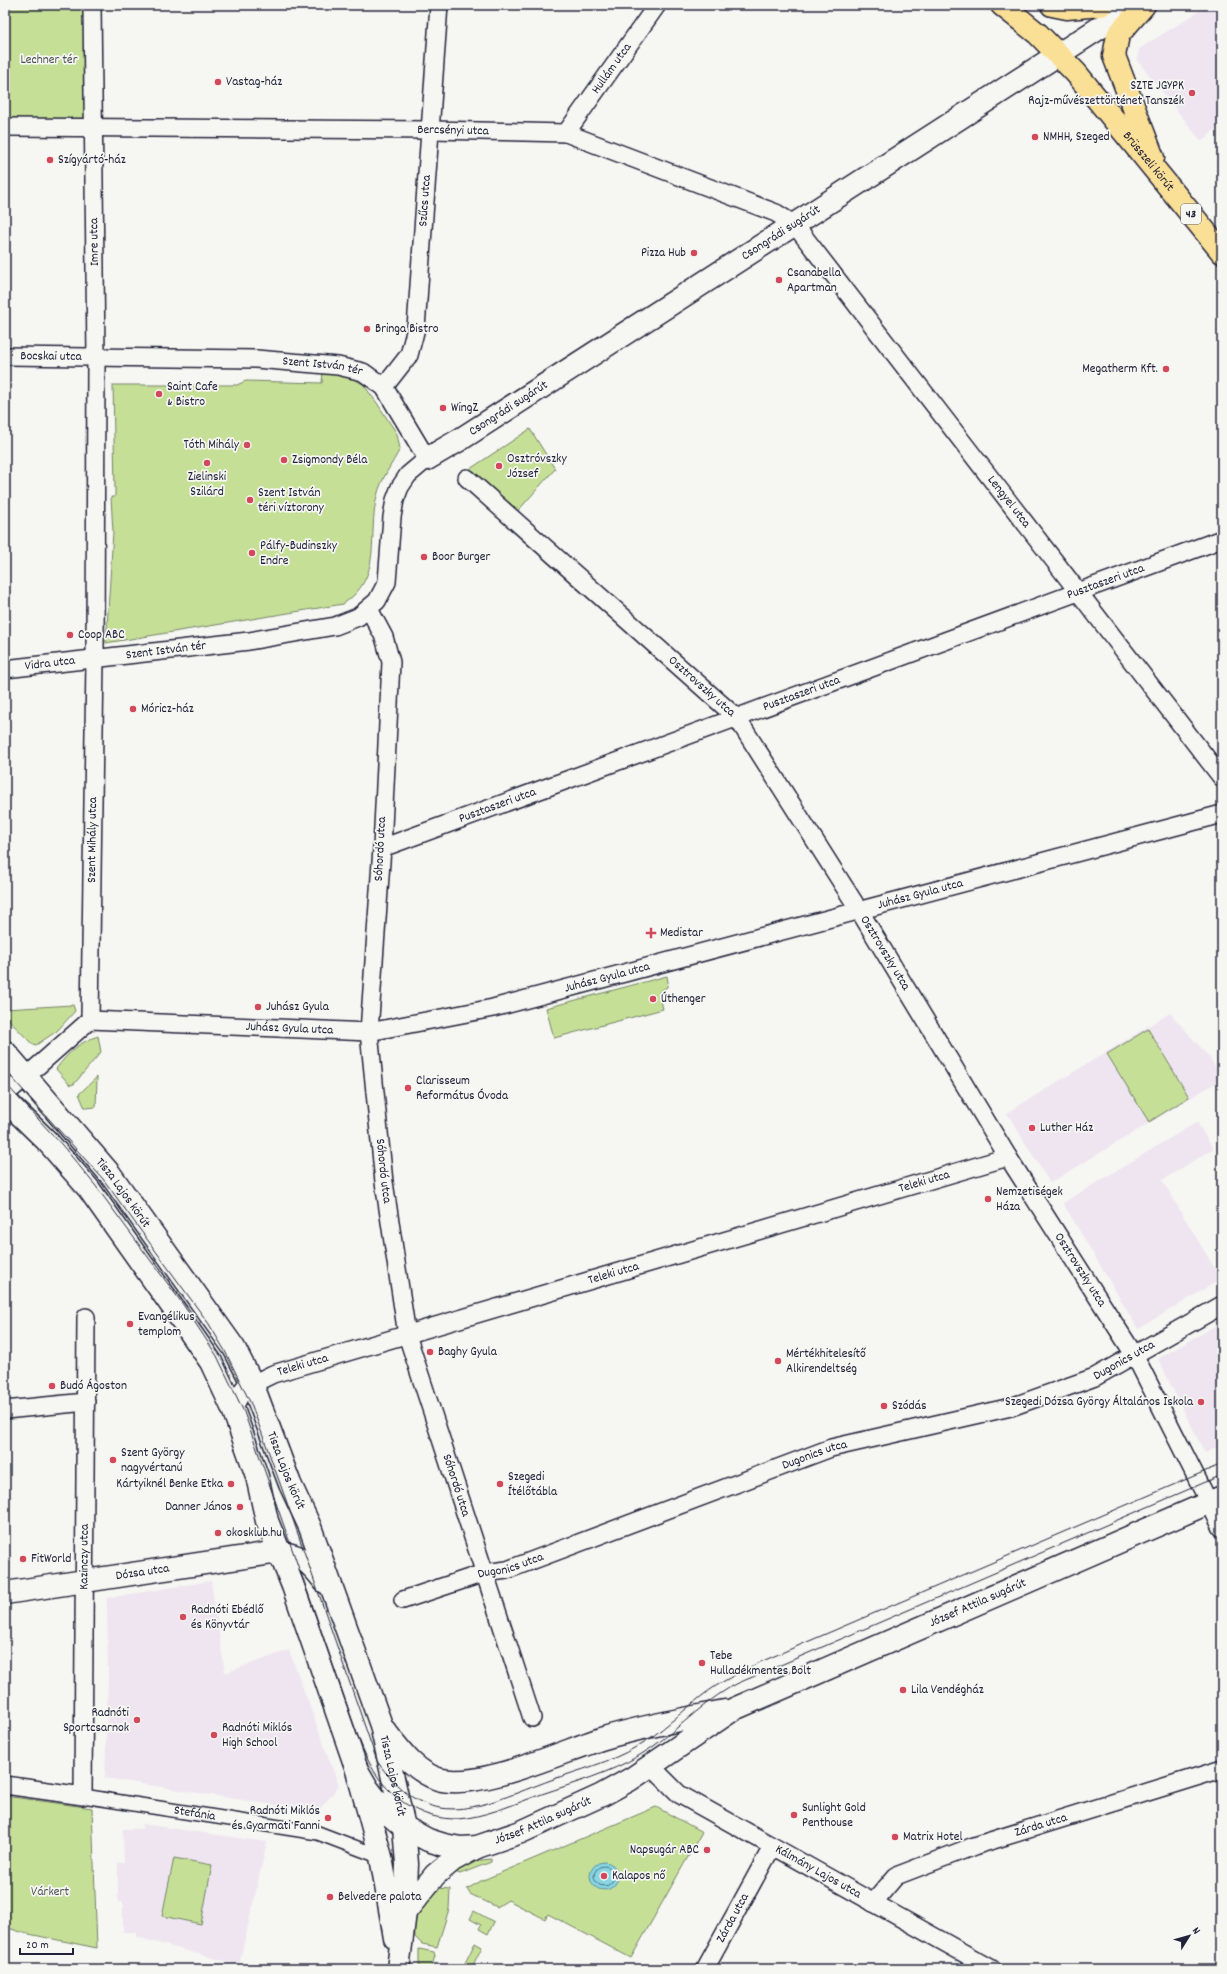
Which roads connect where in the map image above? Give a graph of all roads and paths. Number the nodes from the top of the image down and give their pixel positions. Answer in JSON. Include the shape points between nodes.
{"nodes":[{"id":1,"x":92,"y":5,"type":"edge"},
{"id":2,"x":439,"y":5,"type":"edge"},
{"id":3,"x":657,"y":5,"type":"edge"},
{"id":4,"x":1002,"y":5,"type":"edge"},
{"id":5,"x":1052,"y":5,"type":"edge"},
{"id":6,"x":1101,"y":5,"type":"edge"},
{"id":7,"x":1134,"y":5,"type":"edge"},
{"id":8,"x":1144,"y":5,"type":"edge"},
{"id":9,"x":1059,"y":54,"type":"junction"},
{"id":10,"x":5,"y":127,"type":"edge"},
{"id":11,"x":93,"y":127,"type":"junction"},
{"id":12,"x":431,"y":130,"type":"junction"},
{"id":13,"x":566,"y":133,"type":"junction"},
{"id":14,"x":1160,"y":176,"type":"junction"},
{"id":15,"x":796,"y":224,"type":"junction"},
{"id":16,"x":1222,"y":252,"type":"edge"},
{"id":17,"x":5,"y":356,"type":"edge"},
{"id":18,"x":96,"y":358,"type":"junction"},
{"id":19,"x":384,"y":387,"type":"junction"},
{"id":20,"x":427,"y":459,"type":"junction"},
{"id":21,"x":467,"y":478,"type":"dead end"},
{"id":22,"x":1222,"y":539,"type":"edge"},
{"id":23,"x":1079,"y":593,"type":"junction"},
{"id":24,"x":369,"y":609,"type":"junction"},
{"id":25,"x":95,"y":659,"type":"junction"},
{"id":26,"x":5,"y":669,"type":"edge"},
{"id":27,"x":736,"y":718,"type":"junction"},
{"id":28,"x":1222,"y":778,"type":"edge"},
{"id":29,"x":1222,"y":814,"type":"edge"},
{"id":30,"x":382,"y":848,"type":"junction"},
{"id":31,"x":859,"y":910,"type":"junction"},
{"id":32,"x":90,"y":1020,"type":"junction"},
{"id":33,"x":369,"y":1032,"type":"junction"},
{"id":34,"x":5,"y":1052,"type":"edge"},
{"id":35,"x":27,"y":1076,"type":"junction"},
{"id":36,"x":5,"y":1095,"type":"edge"},
{"id":37,"x":5,"y":1100,"type":"edge"},
{"id":38,"x":1008,"y":1157,"type":"junction"},
{"id":39,"x":1222,"y":1305,"type":"edge"},
{"id":40,"x":86,"y":1317,"type":"dead end"},
{"id":41,"x":407,"y":1335,"type":"junction"},
{"id":42,"x":1135,"y":1356,"type":"junction"},
{"id":43,"x":252,"y":1383,"type":"junction"},
{"id":44,"x":86,"y":1402,"type":"junction"},
{"id":45,"x":234,"y":1409,"type":"junction"},
{"id":46,"x":5,"y":1410,"type":"edge"},
{"id":47,"x":1215,"y":1500,"type":"edge"},
{"id":48,"x":1222,"y":1528,"type":"edge"},
{"id":49,"x":279,"y":1552,"type":"junction"},
{"id":50,"x":484,"y":1573,"type":"junction"},
{"id":51,"x":85,"y":1582,"type":"junction"},
{"id":52,"x":331,"y":1589,"type":"junction"},
{"id":53,"x":5,"y":1594,"type":"edge"},
{"id":54,"x":403,"y":1600,"type":"dead end"},
{"id":55,"x":734,"y":1709,"type":"junction"},
{"id":56,"x":532,"y":1718,"type":"dead end"},
{"id":57,"x":381,"y":1725,"type":"junction"},
{"id":58,"x":651,"y":1766,"type":"junction"},
{"id":59,"x":1222,"y":1769,"type":"edge"},
{"id":60,"x":357,"y":1770,"type":"junction"},
{"id":61,"x":439,"y":1779,"type":"junction"},
{"id":62,"x":5,"y":1785,"type":"edge"},
{"id":63,"x":396,"y":1792,"type":"junction"},
{"id":64,"x":83,"y":1796,"type":"junction"},
{"id":65,"x":385,"y":1811,"type":"junction"},
{"id":66,"x":404,"y":1827,"type":"junction"},
{"id":67,"x":772,"y":1846,"type":"junction"},
{"id":68,"x":477,"y":1847,"type":"junction"},
{"id":69,"x":379,"y":1850,"type":"junction"},
{"id":70,"x":873,"y":1903,"type":"junction"},
{"id":71,"x":406,"y":1912,"type":"junction"},
{"id":72,"x":398,"y":1963,"type":"edge"},
{"id":73,"x":705,"y":1969,"type":"edge"},
{"id":74,"x":992,"y":1969,"type":"edge"}],
"edges":[{"from":1,"to":11,"type":"street"},
{"from":2,"to":12,"type":"street","name":"Szűcs utca"},
{"from":3,"to":13,"type":"street","name":"Hullám utca"},
{"from":4,"to":9,"type":"main road","number":"43"},
{"from":5,"to":6,"type":"main road","via":[[1067,8]]},
{"from":7,"to":9,"type":"street","name":"Csongrádi sugárút"},
{"from":8,"to":14,"type":"main road","via":[[1118,35],[1114,56]]},
{"from":9,"to":14,"type":"main road","name":"Brüsszeli körút","number":"43"},
{"from":9,"to":15,"type":"street","name":"Csongrádi sugárút"},
{"from":10,"to":11,"type":"street"},
{"from":11,"to":12,"type":"street","name":"Bercsényi utca"},
{"from":11,"to":18,"type":"street","name":"Imre utca"},
{"from":12,"to":13,"type":"street","name":"Bercsényi utca"},
{"from":12,"to":19,"type":"street","name":"Szűcs utca","via":[[416,328],[410,355]]},
{"from":13,"to":15,"type":"street","name":"Bercsényi utca","via":[[776,213]]},
{"from":14,"to":16,"type":"main road","name":"Brüsszeli körút","number":"43"},
{"from":15,"to":20,"type":"street","name":"Csongrádi sugárút"},
{"from":15,"to":23,"type":"street","name":"Lengyel utca"},
{"from":17,"to":18,"type":"street","name":"Bocskai utca"},
{"from":18,"to":19,"type":"street","name":"Szent István tér","via":[[242,359],[322,364],[363,372]]},
{"from":18,"to":25,"type":"street"},
{"from":19,"to":20,"type":"street","name":"Szent István tér"},
{"from":20,"to":24,"type":"street","name":"Szent István tér","via":[[408,475],[400,487],[395,500],[387,582],[377,601]]},
{"from":21,"to":27,"type":"street","name":"Osztrovszky utca"},
{"from":22,"to":23,"type":"street","name":"Pusztaszeri utca"},
{"from":23,"to":27,"type":"street","name":"Pusztaszeri utca"},
{"from":23,"to":28,"type":"street","name":"Lengyel utca"},
{"from":24,"to":25,"type":"street","name":"Szent István tér","via":[[358,617],[335,626],[249,641]]},
{"from":24,"to":30,"type":"street","name":"Sóhordó utca","via":[[384,637],[391,662]]},
{"from":25,"to":26,"type":"street","name":"Vidra utca"},
{"from":25,"to":32,"type":"street","name":"Szent Mihály utca"},
{"from":27,"to":30,"type":"street","name":"Pusztaszeri utca"},
{"from":27,"to":31,"type":"street","name":"Osztrovszky utca"},
{"from":29,"to":31,"type":"street","name":"Juhász Gyula utca"},
{"from":30,"to":33,"type":"street","name":"Sóhordó utca"},
{"from":31,"to":33,"type":"street","name":"Juhász Gyula utca","via":[[493,1008]]},
{"from":31,"to":38,"type":"street","name":"Osztrovszky utca"},
{"from":32,"to":33,"type":"street","name":"Juhász Gyula utca"},
{"from":32,"to":35,"type":"street"},
{"from":33,"to":41,"type":"street","name":"Sóhordó utca","via":[[384,1182]]},
{"from":34,"to":35,"type":"street","name":"Tisza Lajos körút"},
{"from":35,"to":36,"type":"street"},
{"from":35,"to":43,"type":"street","name":"Tisza Lajos körút","via":[[110,1174],[234,1348]]},
{"from":37,"to":45,"type":"street","name":"Tisza Lajos körút","via":[[47,1141],[89,1190],[210,1362]]},
{"from":38,"to":41,"type":"street","name":"Teleki utca"},
{"from":38,"to":42,"type":"street","name":"Osztrovszky utca"},
{"from":39,"to":42,"type":"street","name":"Dugonics utca"},
{"from":40,"to":44,"type":"street","name":"Kazinczy utca"},
{"from":41,"to":43,"type":"street","name":"Teleki utca","via":[[273,1374]]},
{"from":41,"to":50,"type":"street","name":"Sóhordó utca"},
{"from":42,"to":47,"type":"street","name":"Osztrovszky utca"},
{"from":42,"to":50,"type":"street","name":"Dugonics utca","via":[[1095,1377],[1011,1407],[831,1448],[507,1570]]},
{"from":43,"to":45,"type":"street","name":"Teleki utca","via":[[240,1392]]},
{"from":43,"to":52,"type":"street","name":"Tisza Lajos körút","via":[[290,1484],[310,1527]]},
{"from":44,"to":46,"type":"street"},
{"from":44,"to":51,"type":"street","name":"Kazinczy utca"},
{"from":45,"to":49,"type":"street","name":"Tisza Lajos körút","via":[[257,1476],[267,1521]]},
{"from":47,"to":48,"type":"street","name":"Osztrovszky utca"},
{"from":47,"to":55,"type":"street","name":"József Attila sugárút"},
{"from":49,"to":51,"type":"street","name":"Dózsa utca"},
{"from":49,"to":52,"type":"street","via":[[295,1554],[308,1562]]},
{"from":49,"to":60,"type":"street","name":"Tisza Lajos körút","via":[[294,1586]]},
{"from":50,"to":54,"type":"street","name":"Dugonics utca"},
{"from":50,"to":56,"type":"street","name":"Sóhordó utca"},
{"from":51,"to":53,"type":"street","name":"Dózsa utca"},
{"from":51,"to":64,"type":"street","name":"Kazinczy utca"},
{"from":52,"to":57,"type":"street","name":"Tisza Lajos körút"},
{"from":55,"to":58,"type":"street","name":"József Attila sugárút"},
{"from":55,"to":61,"type":"street","name":"József Attila sugárút","via":[[629,1731],[490,1777],[464,1781]]},
{"from":57,"to":61,"type":"street","name":"József Attila sugárút","via":[[406,1758],[420,1770]]},
{"from":57,"to":63,"type":"street","name":"Tisza Lajos körút"},
{"from":58,"to":67,"type":"street","name":"Kálmány Lajos utca","via":[[679,1794]]},
{"from":58,"to":68,"type":"street","name":"József Attila sugárút","via":[[602,1796],[521,1832]]},
{"from":59,"to":70,"type":"street","name":"Zárda utca","via":[[974,1846],[896,1876]]},
{"from":60,"to":65,"type":"street","name":"József Attila sugárút"},
{"from":60,"to":69,"type":"street","name":"Tisza Lajos körút"},
{"from":61,"to":63,"type":"street","via":[[417,1778],[408,1781]]},
{"from":62,"to":64,"type":"street","name":"Stefánia"},
{"from":63,"to":65,"type":"street"},
{"from":63,"to":66,"type":"street","name":"Tisza Lajos körút"},
{"from":64,"to":69,"type":"street","name":"Stefánia","via":[[318,1833]]},
{"from":65,"to":66,"type":"street","name":"József Attila sugárút"},
{"from":65,"to":69,"type":"street"},
{"from":66,"to":68,"type":"street","name":"József Attila sugárút","via":[[428,1840],[444,1845]]},
{"from":66,"to":71,"type":"street","name":"Tisza Lajos körút","via":[[407,1864]]},
{"from":67,"to":70,"type":"street","name":"Kálmány Lajos utca"},
{"from":67,"to":73,"type":"street","name":"Zárda utca"},
{"from":68,"to":71,"type":"street","via":[[453,1860],[435,1875]]},
{"from":69,"to":72,"type":"street","name":"Tisza Lajos körút"},
{"from":70,"to":74,"type":"street","name":"Kálmány Lajos utca"},
{"from":71,"to":72,"type":"street","name":"Tisza Lajos körút"}]}
